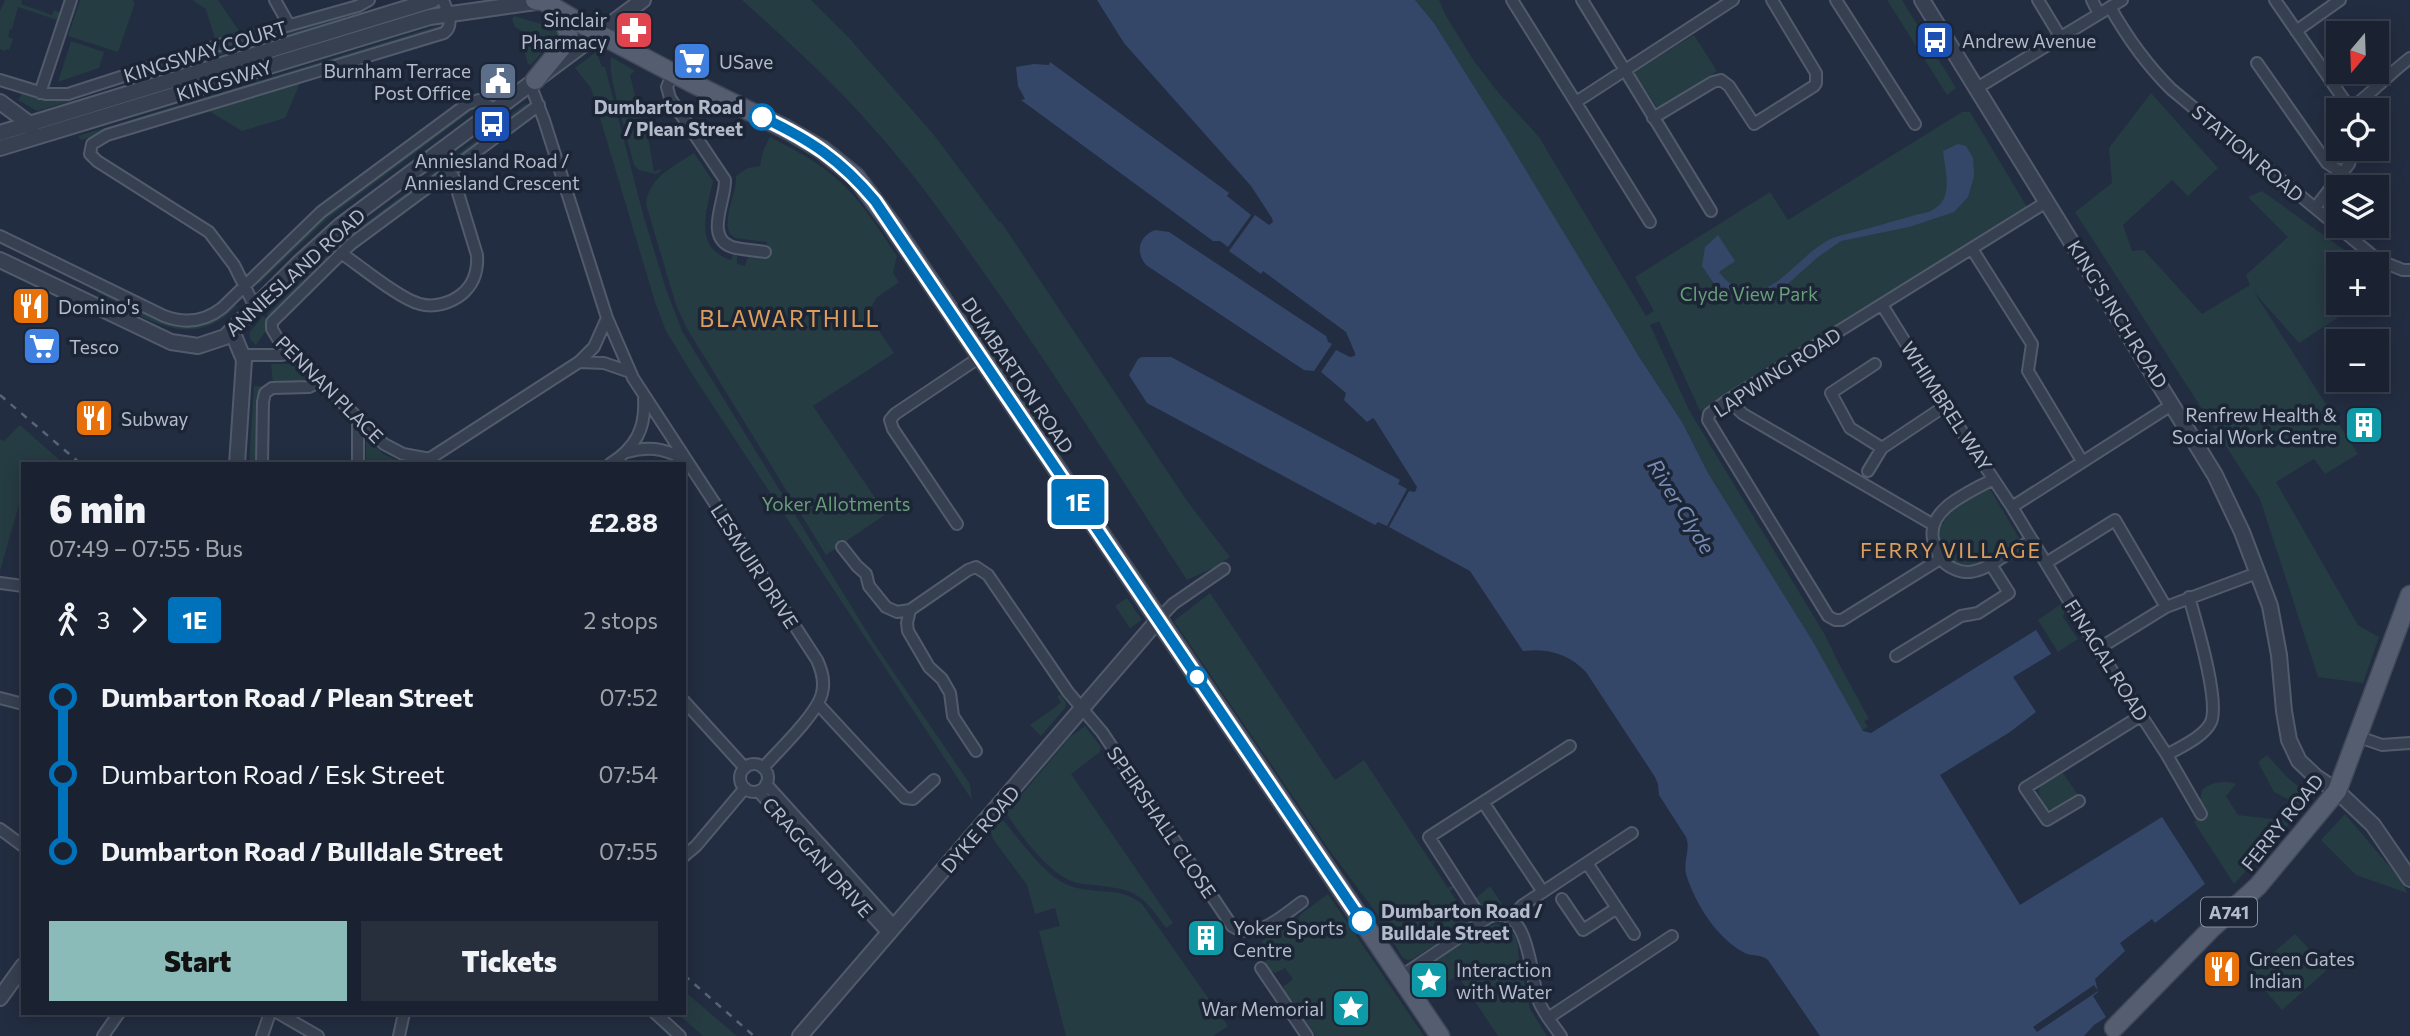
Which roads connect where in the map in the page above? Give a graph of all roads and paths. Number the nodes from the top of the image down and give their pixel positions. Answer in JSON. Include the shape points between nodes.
{"nodes":[{"id":1,"x":71,"y":0,"type":"edge"},
{"id":2,"x":275,"y":0,"type":"edge"},
{"id":3,"x":369,"y":0,"type":"edge"},
{"id":4,"x":432,"y":0,"type":"edge"},
{"id":5,"x":540,"y":0,"type":"edge"},
{"id":6,"x":643,"y":0,"type":"edge"},
{"id":7,"x":1512,"y":0,"type":"edge"},
{"id":8,"x":1581,"y":0,"type":"edge"},
{"id":9,"x":1733,"y":0,"type":"edge"},
{"id":10,"x":1772,"y":0,"type":"edge"},
{"id":11,"x":1836,"y":0,"type":"edge"},
{"id":12,"x":1922,"y":0,"type":"edge"},
{"id":13,"x":2038,"y":0,"type":"edge"},
{"id":14,"x":2092,"y":0,"type":"edge"},
{"id":15,"x":2122,"y":0,"type":"edge"},
{"id":16,"x":2274,"y":0,"type":"edge"},
{"id":17,"x":2340,"y":0,"type":"edge"},
{"id":18,"x":446,"y":7,"type":"edge"},
{"id":19,"x":2110,"y":7,"type":"junction"},
{"id":20,"x":560,"y":12,"type":"junction"},
{"id":21,"x":2099,"y":14,"type":"junction"},
{"id":22,"x":289,"y":25,"type":"junction"},
{"id":23,"x":2296,"y":31,"type":"junction"},
{"id":24,"x":599,"y":34,"type":"junction"},
{"id":25,"x":2061,"y":38,"type":"junction"},
{"id":26,"x":2410,"y":58,"type":"edge"},
{"id":27,"x":2257,"y":63,"type":"dead end"},
{"id":28,"x":1625,"y":71,"type":"junction"},
{"id":29,"x":673,"y":73,"type":"junction"},
{"id":30,"x":0,"y":80,"type":"edge"},
{"id":31,"x":533,"y":82,"type":"junction"},
{"id":32,"x":1977,"y":88,"type":"junction"},
{"id":33,"x":40,"y":93,"type":"junction"},
{"id":34,"x":2343,"y":98,"type":"edge"},
{"id":35,"x":2365,"y":98,"type":"edge"},
{"id":36,"x":0,"y":102,"type":"edge"},
{"id":37,"x":1576,"y":102,"type":"junction"},
{"id":38,"x":539,"y":105,"type":"junction"},
{"id":39,"x":494,"y":110,"type":"junction"},
{"id":40,"x":1653,"y":118,"type":"junction"},
{"id":41,"x":1915,"y":124,"type":"dead end"},
{"id":42,"x":32,"y":131,"type":"junction"},
{"id":43,"x":0,"y":133,"type":"edge"},
{"id":44,"x":0,"y":148,"type":"edge"},
{"id":45,"x":2350,"y":161,"type":"edge"},
{"id":46,"x":451,"y":170,"type":"junction"},
{"id":47,"x":2342,"y":173,"type":"junction"},
{"id":48,"x":2048,"y":201,"type":"junction"},
{"id":49,"x":2315,"y":208,"type":"junction"},
{"id":50,"x":1711,"y":211,"type":"dead end"},
{"id":51,"x":1650,"y":222,"type":"dead end"},
{"id":52,"x":0,"y":236,"type":"edge"},
{"id":53,"x":1972,"y":249,"type":"junction"},
{"id":54,"x":765,"y":252,"type":"dead end"},
{"id":55,"x":341,"y":253,"type":"junction"},
{"id":56,"x":0,"y":260,"type":"edge"},
{"id":57,"x":2410,"y":270,"type":"edge"},
{"id":58,"x":245,"y":286,"type":"junction"},
{"id":59,"x":1882,"y":305,"type":"junction"},
{"id":60,"x":255,"y":307,"type":"junction"},
{"id":61,"x":607,"y":318,"type":"junction"},
{"id":62,"x":272,"y":329,"type":"joint"},
{"id":63,"x":232,"y":331,"type":"junction"},
{"id":64,"x":290,"y":351,"type":"junction"},
{"id":65,"x":243,"y":355,"type":"junction"},
{"id":66,"x":980,"y":357,"type":"junction"},
{"id":67,"x":579,"y":362,"type":"junction"},
{"id":68,"x":1875,"y":364,"type":"dead end"},
{"id":69,"x":630,"y":372,"type":"junction"},
{"id":70,"x":320,"y":381,"type":"junction"},
{"id":71,"x":643,"y":396,"type":"junction"},
{"id":72,"x":1728,"y":400,"type":"junction"},
{"id":73,"x":2173,"y":404,"type":"junction"},
{"id":74,"x":1945,"y":406,"type":"junction"},
{"id":75,"x":358,"y":418,"type":"junction"},
{"id":76,"x":1882,"y":448,"type":"junction"},
{"id":77,"x":626,"y":452,"type":"junction"},
{"id":78,"x":685,"y":459,"type":"junction"},
{"id":79,"x":426,"y":461,"type":"edge"},
{"id":80,"x":2082,"y":461,"type":"junction"},
{"id":81,"x":237,"y":462,"type":"edge"},
{"id":82,"x":262,"y":462,"type":"edge"},
{"id":83,"x":358,"y":462,"type":"edge"},
{"id":84,"x":613,"y":462,"type":"edge"},
{"id":85,"x":1868,"y":471,"type":"dead end"},
{"id":86,"x":1993,"y":479,"type":"junction"},
{"id":87,"x":2012,"y":507,"type":"junction"},
{"id":88,"x":957,"y":524,"type":"dead end"},
{"id":89,"x":1932,"y":524,"type":"junction"},
{"id":90,"x":2033,"y":541,"type":"junction"},
{"id":91,"x":842,"y":547,"type":"dead end"},
{"id":92,"x":1940,"y":559,"type":"junction"},
{"id":93,"x":1990,"y":563,"type":"junction"},
{"id":94,"x":2046,"y":563,"type":"junction"},
{"id":95,"x":1224,"y":569,"type":"dead end"},
{"id":96,"x":2257,"y":573,"type":"junction"},
{"id":97,"x":0,"y":583,"type":"edge"},
{"id":98,"x":21,"y":586,"type":"edge"},
{"id":99,"x":2410,"y":595,"type":"edge"},
{"id":100,"x":2189,"y":597,"type":"junction"},
{"id":101,"x":2166,"y":607,"type":"junction"},
{"id":102,"x":911,"y":610,"type":"junction"},
{"id":103,"x":1158,"y":620,"type":"junction"},
{"id":104,"x":2098,"y":649,"type":"junction"},
{"id":105,"x":1896,"y":656,"type":"dead end"},
{"id":106,"x":0,"y":698,"type":"edge"},
{"id":107,"x":21,"y":703,"type":"edge"},
{"id":108,"x":686,"y":703,"type":"edge"},
{"id":109,"x":818,"y":704,"type":"junction"},
{"id":110,"x":1083,"y":708,"type":"junction"},
{"id":111,"x":2142,"y":716,"type":"junction"},
{"id":112,"x":2359,"y":737,"type":"junction"},
{"id":113,"x":2410,"y":743,"type":"edge"},
{"id":114,"x":1570,"y":746,"type":"dead end"},
{"id":115,"x":976,"y":751,"type":"dead end"},
{"id":116,"x":2167,"y":755,"type":"junction"},
{"id":117,"x":745,"y":768,"type":"junction"},
{"id":118,"x":763,"y":768,"type":"junction"},
{"id":119,"x":934,"y":780,"type":"dead end"},
{"id":120,"x":745,"y":788,"type":"junction"},
{"id":121,"x":762,"y":788,"type":"junction"},
{"id":122,"x":2337,"y":791,"type":"junction"},
{"id":123,"x":2078,"y":801,"type":"dead end"},
{"id":124,"x":1483,"y":802,"type":"junction"},
{"id":125,"x":2201,"y":814,"type":"dead end"},
{"id":126,"x":0,"y":829,"type":"edge"},
{"id":127,"x":1632,"y":833,"type":"dead end"},
{"id":128,"x":21,"y":845,"type":"edge"},
{"id":129,"x":686,"y":854,"type":"edge"},
{"id":130,"x":1587,"y":863,"type":"junction"},
{"id":131,"x":2410,"y":878,"type":"edge"},
{"id":132,"x":1543,"y":892,"type":"junction"},
{"id":133,"x":1562,"y":899,"type":"dead end"},
{"id":134,"x":1302,"y":902,"type":"dead end"},
{"id":135,"x":1617,"y":908,"type":"junction"},
{"id":136,"x":1510,"y":918,"type":"junction"},
{"id":137,"x":1483,"y":921,"type":"junction"},
{"id":138,"x":893,"y":929,"type":"junction"},
{"id":139,"x":1634,"y":934,"type":"dead end"},
{"id":140,"x":1672,"y":936,"type":"dead end"},
{"id":141,"x":21,"y":968,"type":"edge"},
{"id":142,"x":1261,"y":968,"type":"dead end"},
{"id":143,"x":1400,"y":977,"type":"junction"},
{"id":144,"x":2,"y":991,"type":"edge"},
{"id":145,"x":118,"y":1015,"type":"edge"},
{"id":146,"x":269,"y":1015,"type":"edge"},
{"id":147,"x":281,"y":1015,"type":"edge"},
{"id":148,"x":403,"y":1015,"type":"edge"},
{"id":149,"x":657,"y":1015,"type":"edge"},
{"id":150,"x":1548,"y":1018,"type":"junction"},
{"id":151,"x":2115,"y":1032,"type":"edge"},
{"id":152,"x":103,"y":1036,"type":"edge"},
{"id":153,"x":262,"y":1036,"type":"edge"},
{"id":154,"x":318,"y":1036,"type":"edge"},
{"id":155,"x":398,"y":1036,"type":"edge"},
{"id":156,"x":680,"y":1036,"type":"edge"},
{"id":157,"x":800,"y":1036,"type":"edge"},
{"id":158,"x":1307,"y":1036,"type":"edge"},
{"id":159,"x":1440,"y":1036,"type":"edge"},
{"id":160,"x":1561,"y":1036,"type":"edge"}],
"edges":[{"from":1,"to":33,"type":"street"},
{"from":2,"to":22,"type":"street"},
{"from":3,"to":22,"type":"street","name":"KINGSWAY COURT"},
{"from":4,"to":42,"type":"street","name":"KINGSWAY"},
{"from":5,"to":18,"type":"street","name":"KINGSWAY"},
{"from":5,"to":20,"type":"main road","name":"DUMBARTON ROAD"},
{"from":6,"to":24,"type":"street","name":"ANNIESLAND ROAD"},
{"from":7,"to":37,"type":"street"},
{"from":8,"to":28,"type":"street"},
{"from":9,"to":28,"type":"street"},
{"from":10,"to":40,"type":"street","via":[[1816,73],[1814,86],[1755,124],[1721,80]]},
{"from":11,"to":41,"type":"street"},
{"from":12,"to":32,"type":"street","name":"KING'S INCH ROAD"},
{"from":13,"to":25,"type":"street"},
{"from":14,"to":21,"type":"street"},
{"from":15,"to":19,"type":"street"},
{"from":16,"to":23,"type":"street"},
{"from":17,"to":23,"type":"street"},
{"from":18,"to":42,"type":"street","name":"KINGSWAY","via":[[415,22]]},
{"from":18,"to":58,"type":"street","name":"KINGSWAY","via":[[450,27],[444,33],[94,141],[93,158],[209,232]]},
{"from":19,"to":21,"type":"street"},
{"from":19,"to":49,"type":"street","name":"STATION ROAD","via":[[2131,44],[2171,89]]},
{"from":20,"to":24,"type":"main road","name":"DUMBARTON ROAD"},
{"from":20,"to":31,"type":"main road","via":[[568,33],[566,43]]},
{"from":21,"to":25,"type":"street"},
{"from":22,"to":33,"type":"street","name":"KINGSWAY COURT","via":[[75,92]]},
{"from":23,"to":34,"type":"street"},
{"from":24,"to":29,"type":"main road","name":"DUMBARTON ROAD"},
{"from":24,"to":31,"type":"street","name":"ANNIESLAND ROAD"},
{"from":25,"to":32,"type":"street"},
{"from":26,"to":35,"type":"street"},
{"from":27,"to":47,"type":"street","via":[[2328,163]]},
{"from":28,"to":37,"type":"street"},
{"from":28,"to":40,"type":"street"},
{"from":29,"to":54,"type":"street","via":[[667,87],[670,99],[724,180],[719,236],[728,246]]},
{"from":29,"to":66,"type":"main road","name":"DUMBARTON ROAD","via":[[806,139],[856,177]]},
{"from":30,"to":33,"type":"street","name":"KINGSWAY COURT"},
{"from":31,"to":38,"type":"street","name":"LESMUIR DRIVE"},
{"from":31,"to":39,"type":"street","name":"ANNIESLAND ROAD"},
{"from":32,"to":48,"type":"street","name":"KING'S INCH ROAD"},
{"from":36,"to":42,"type":"street"},
{"from":37,"to":51,"type":"street"},
{"from":38,"to":46,"type":"street","name":"ANNIESLAND ROAD"},
{"from":38,"to":61,"type":"street","name":"LESMUIR DRIVE"},
{"from":39,"to":58,"type":"street","name":"ANNIESLAND ROAD","via":[[479,100],[467,104],[321,212]]},
{"from":39,"to":60,"type":"street","name":"ANNIESLAND ROAD","via":[[341,225]]},
{"from":40,"to":50,"type":"street"},
{"from":42,"to":43,"type":"street","name":"KINGSWAY"},
{"from":42,"to":44,"type":"street","name":"KINGSWAY"},
{"from":45,"to":47,"type":"street"},
{"from":46,"to":55,"type":"street","name":"ANNIESLAND ROAD"},
{"from":46,"to":55,"type":"street","via":[[478,260],[473,281],[459,297],[435,306],[416,303]]},
{"from":47,"to":49,"type":"street"},
{"from":48,"to":53,"type":"street","name":"LAPWING ROAD"},
{"from":48,"to":73,"type":"street","name":"KING'S INCH ROAD"},
{"from":49,"to":57,"type":"street","name":"STATION ROAD","via":[[2378,260]]},
{"from":52,"to":58,"type":"street","name":"ANNIESLAND ROAD","via":[[177,320],[211,316]]},
{"from":53,"to":59,"type":"street","name":"LAPWING ROAD"},
{"from":53,"to":80,"type":"street","via":[[2032,344],[2028,371]]},
{"from":55,"to":62,"type":"street","name":"ANNIESLAND ROAD","via":[[274,318]]},
{"from":56,"to":63,"type":"street","name":"ANNIESLAND ROAD","via":[[171,342],[204,345]]},
{"from":58,"to":60,"type":"street"},
{"from":59,"to":72,"type":"street","name":"LAPWING ROAD"},
{"from":59,"to":74,"type":"street","name":"WHIMBREL WAY"},
{"from":60,"to":63,"type":"street","name":"ANNIESLAND ROAD"},
{"from":61,"to":67,"type":"street","via":[[594,347]]},
{"from":61,"to":69,"type":"street","name":"LESMUIR DRIVE"},
{"from":62,"to":64,"type":"street","name":"PENNAN PLACE"},
{"from":63,"to":65,"type":"street"},
{"from":64,"to":65,"type":"street"},
{"from":64,"to":70,"type":"street","name":"PENNAN PLACE"},
{"from":65,"to":81,"type":"street"},
{"from":66,"to":88,"type":"street","via":[[890,420]]},
{"from":66,"to":103,"type":"main road","name":"DUMBARTON ROAD"},
{"from":67,"to":69,"type":"street","via":[[604,363]]},
{"from":67,"to":79,"type":"street"},
{"from":68,"to":76,"type":"street","via":[[1831,393],[1850,428]]},
{"from":69,"to":71,"type":"street","name":"LESMUIR DRIVE"},
{"from":70,"to":75,"type":"street","name":"PENNAN PLACE"},
{"from":70,"to":82,"type":"street","via":[[309,387],[272,388],[265,394]]},
{"from":71,"to":77,"type":"street","via":[[643,424]]},
{"from":71,"to":78,"type":"street","name":"LESMUIR DRIVE"},
{"from":72,"to":89,"type":"street","via":[[1743,414]]},
{"from":72,"to":92,"type":"street","name":"LAPWING ROAD","via":[[1711,412],[1709,420],[1828,616],[1842,620]]},
{"from":73,"to":80,"type":"street"},
{"from":73,"to":96,"type":"street","name":"KING'S INCH ROAD","via":[[2216,475]]},
{"from":74,"to":76,"type":"street"},
{"from":74,"to":86,"type":"street","name":"WHIMBREL WAY"},
{"from":75,"to":79,"type":"street","name":"PENNAN PLACE","via":[[392,450]]},
{"from":75,"to":83,"type":"street"},
{"from":76,"to":85,"type":"street"},
{"from":77,"to":78,"type":"street","via":[[659,449]]},
{"from":77,"to":84,"type":"street"},
{"from":78,"to":109,"type":"street","name":"LESMUIR DRIVE","via":[[817,660],[824,681]]},
{"from":80,"to":87,"type":"street"},
{"from":86,"to":87,"type":"street","name":"WHIMBREL WAY"},
{"from":86,"to":89,"type":"street","via":[[1944,509]]},
{"from":87,"to":90,"type":"street","name":"FINAGAL ROAD"},
{"from":89,"to":92,"type":"street"},
{"from":90,"to":93,"type":"street"},
{"from":90,"to":94,"type":"street","name":"FINAGAL ROAD"},
{"from":91,"to":102,"type":"street","via":[[886,607],[897,612]]},
{"from":92,"to":93,"type":"street","via":[[1965,572]]},
{"from":93,"to":105,"type":"street","via":[[2009,593]]},
{"from":94,"to":101,"type":"street","via":[[2115,520]]},
{"from":94,"to":104,"type":"street","name":"FINAGAL ROAD"},
{"from":95,"to":103,"type":"street"},
{"from":96,"to":100,"type":"street"},
{"from":96,"to":122,"type":"street","name":"KING'S INCH ROAD","via":[[2270,606],[2289,740],[2300,761]]},
{"from":97,"to":98,"type":"street"},
{"from":99,"to":112,"type":"main road","name":"FERRY ROAD","number":"A741"},
{"from":100,"to":101,"type":"street"},
{"from":100,"to":116,"type":"street","via":[[2206,663],[2213,715],[2206,730]]},
{"from":101,"to":104,"type":"street"},
{"from":102,"to":110,"type":"street","name":"SPEIRSHALL CLOSE","via":[[976,567],[988,575]]},
{"from":102,"to":115,"type":"street","via":[[908,631],[950,693],[953,716]]},
{"from":103,"to":110,"type":"street","name":"DYKE ROAD"},
{"from":103,"to":143,"type":"main road","name":"DUMBARTON ROAD"},
{"from":104,"to":111,"type":"street","name":"FINAGAL ROAD"},
{"from":106,"to":107,"type":"street"},
{"from":108,"to":117,"type":"street"},
{"from":109,"to":118,"type":"street"},
{"from":109,"to":119,"type":"street","via":[[905,798],[913,799]]},
{"from":110,"to":134,"type":"street","name":"SPEIRSHALL CLOSE","via":[[1233,926],[1245,932],[1260,930]]},
{"from":110,"to":138,"type":"street","name":"DYKE ROAD"},
{"from":111,"to":116,"type":"street","name":"FINAGAL ROAD"},
{"from":111,"to":123,"type":"street","via":[[2025,788],[2047,820]]},
{"from":112,"to":113,"type":"street","via":[[2382,745]]},
{"from":112,"to":122,"type":"main road","name":"FERRY ROAD","number":"A741"},
{"from":114,"to":124,"type":"street"},
{"from":116,"to":125,"type":"street","name":"FINAGAL ROAD"},
{"from":117,"to":118,"type":"street"},
{"from":117,"to":120,"type":"street","via":[[740,778]]},
{"from":118,"to":121,"type":"street","via":[[767,776]]},
{"from":120,"to":121,"type":"street"},
{"from":120,"to":129,"type":"street"},
{"from":121,"to":138,"type":"street","name":"CRAGGAN DRIVE"},
{"from":122,"to":131,"type":"street","name":"KING'S INCH ROAD","via":[[2372,825]]},
{"from":122,"to":151,"type":"main road","name":"FERRY ROAD","number":"A741","via":[[2258,886]]},
{"from":124,"to":132,"type":"street"},
{"from":124,"to":137,"type":"street","via":[[1429,837]]},
{"from":126,"to":128,"type":"street"},
{"from":127,"to":130,"type":"street"},
{"from":130,"to":132,"type":"street"},
{"from":130,"to":135,"type":"street"},
{"from":132,"to":136,"type":"street"},
{"from":133,"to":135,"type":"street","via":[[1583,930]]},
{"from":135,"to":139,"type":"street"},
{"from":136,"to":137,"type":"street","via":[[1500,914]]},
{"from":136,"to":150,"type":"street","via":[[1529,952],[1538,998]]},
{"from":137,"to":143,"type":"street"},
{"from":138,"to":157,"type":"street","name":"DYKE ROAD"},
{"from":140,"to":150,"type":"street"},
{"from":141,"to":144,"type":"street"},
{"from":142,"to":158,"type":"street"},
{"from":143,"to":159,"type":"main road","name":"DUMBARTON ROAD"},
{"from":145,"to":152,"type":"street"},
{"from":146,"to":153,"type":"street"},
{"from":147,"to":154,"type":"street"},
{"from":148,"to":155,"type":"street"},
{"from":149,"to":156,"type":"street"},
{"from":150,"to":160,"type":"street"}]}
